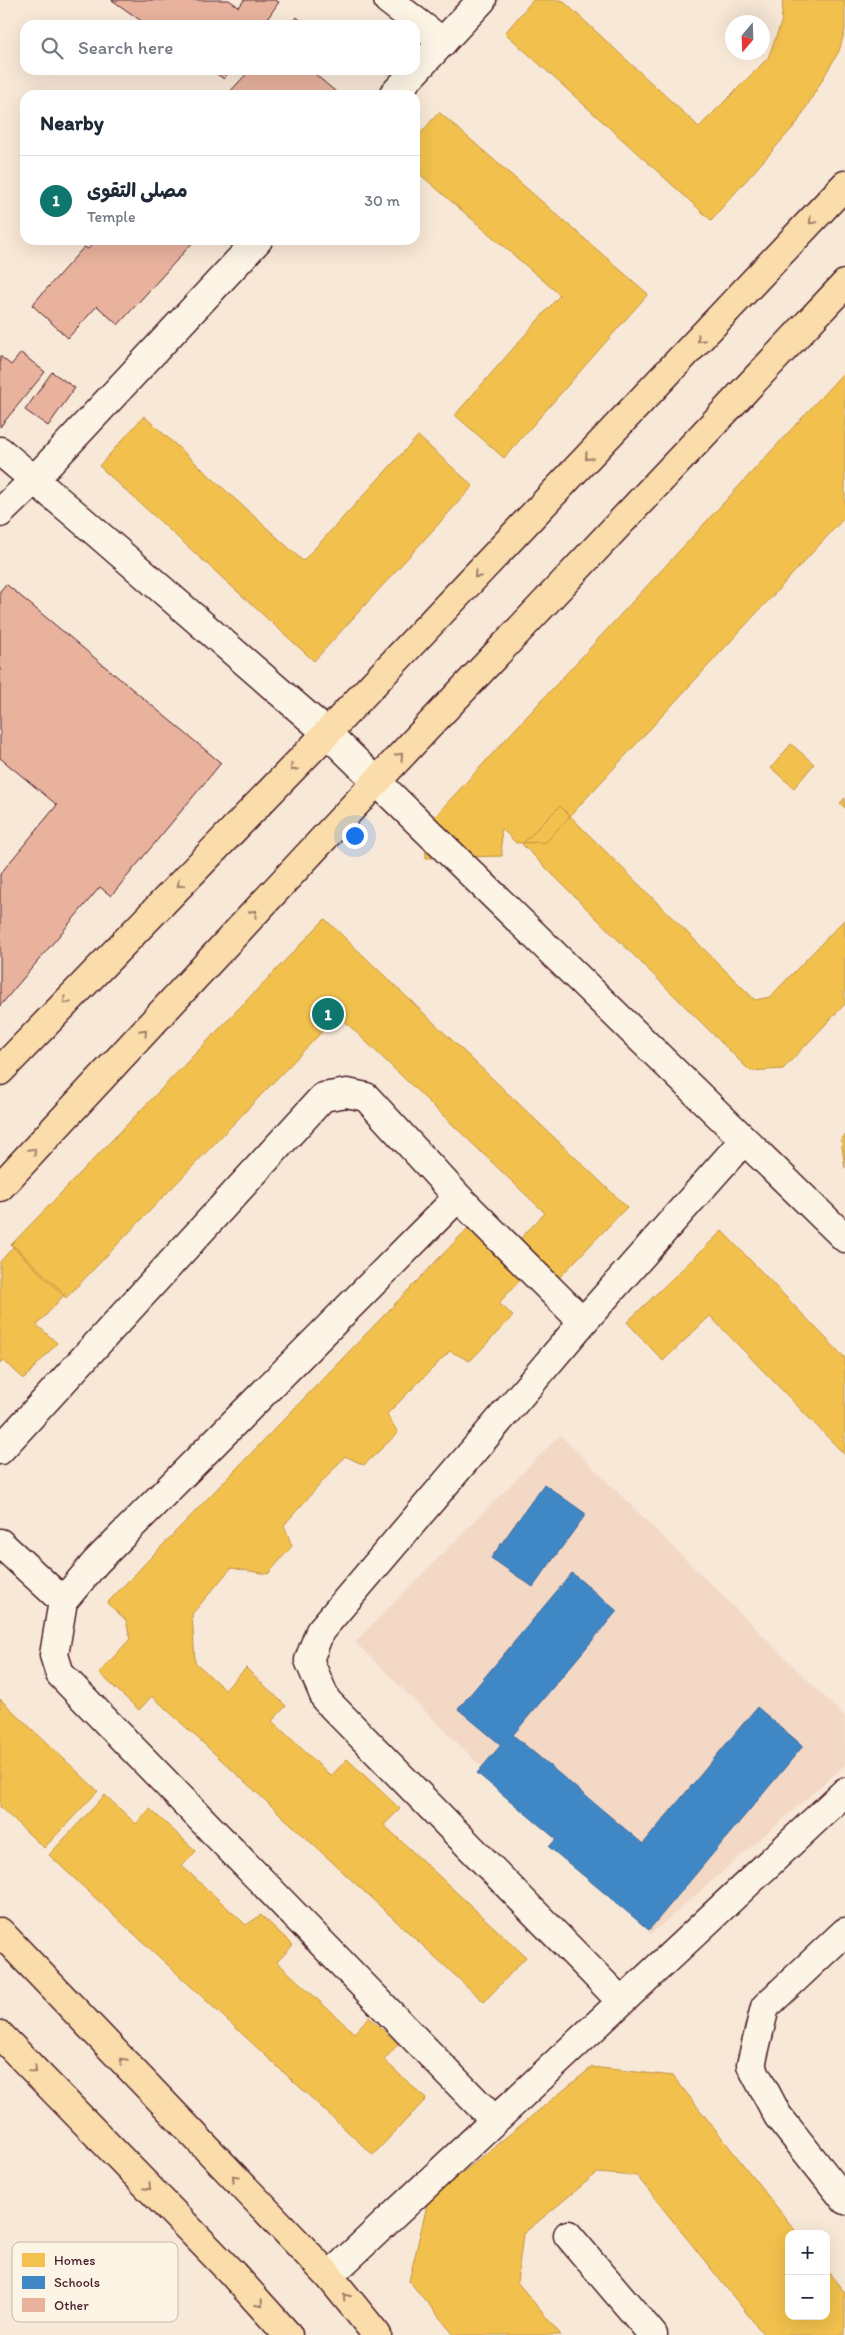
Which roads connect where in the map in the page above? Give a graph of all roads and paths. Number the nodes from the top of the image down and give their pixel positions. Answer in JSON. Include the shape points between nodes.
{"nodes":[{"id":1,"x":388,"y":0,"type":"edge"},
{"id":2,"x":482,"y":0,"type":"edge"},
{"id":3,"x":414,"y":20,"type":"edge"},
{"id":4,"x":420,"y":25,"type":"edge"},
{"id":5,"x":442,"y":42,"type":"junction"},
{"id":6,"x":420,"y":66,"type":"edge"},
{"id":7,"x":411,"y":75,"type":"edge"},
{"id":8,"x":398,"y":90,"type":"edge"},
{"id":9,"x":845,"y":185,"type":"edge"},
{"id":10,"x":253,"y":245,"type":"edge"},
{"id":11,"x":845,"y":284,"type":"edge"},
{"id":12,"x":0,"y":451,"type":"edge"},
{"id":13,"x":34,"y":480,"type":"junction"},
{"id":14,"x":0,"y":513,"type":"edge"},
{"id":15,"x":328,"y":733,"type":"junction"},
{"id":16,"x":377,"y":781,"type":"junction"},
{"id":17,"x":0,"y":1071,"type":"edge"},
{"id":18,"x":744,"y":1140,"type":"junction"},
{"id":19,"x":0,"y":1187,"type":"edge"},
{"id":20,"x":458,"y":1197,"type":"junction"},
{"id":21,"x":845,"y":1238,"type":"edge"},
{"id":22,"x":582,"y":1322,"type":"junction"},
{"id":23,"x":0,"y":1450,"type":"edge"},
{"id":24,"x":0,"y":1543,"type":"edge"},
{"id":25,"x":64,"y":1601,"type":"junction"},
{"id":26,"x":845,"y":1792,"type":"edge"},
{"id":27,"x":0,"y":1932,"type":"edge"},
{"id":28,"x":845,"y":1932,"type":"edge"},
{"id":29,"x":621,"y":2001,"type":"junction"},
{"id":30,"x":0,"y":2036,"type":"edge"},
{"id":31,"x":494,"y":2120,"type":"junction"},
{"id":32,"x":845,"y":2200,"type":"edge"},
{"id":33,"x":568,"y":2235,"type":"dead end"},
{"id":34,"x":329,"y":2276,"type":"junction"},
{"id":35,"x":288,"y":2335,"type":"edge"},
{"id":36,"x":376,"y":2335,"type":"edge"},
{"id":37,"x":653,"y":2335,"type":"edge"}],
"edges":[{"from":1,"to":3,"type":"street"},
{"from":2,"to":5,"type":"street"},
{"from":4,"to":5,"type":"street"},
{"from":5,"to":6,"type":"street"},
{"from":7,"to":8,"type":"street"},
{"from":9,"to":15,"type":"main road","one_way":true},
{"from":10,"to":13,"type":"street"},
{"from":16,"to":11,"type":"main road","one_way":true},
{"from":12,"to":13,"type":"street"},
{"from":13,"to":14,"type":"street"},
{"from":13,"to":15,"type":"street"},
{"from":15,"to":16,"type":"street"},
{"from":15,"to":17,"type":"main road","one_way":true},
{"from":16,"to":18,"type":"street"},
{"from":19,"to":16,"type":"main road","one_way":true},
{"from":18,"to":21,"type":"street"},
{"from":18,"to":22,"type":"street"},
{"from":20,"to":22,"type":"street"},
{"from":20,"to":23,"type":"street","via":[[366,1097],[347,1093],[323,1097]]},
{"from":20,"to":25,"type":"street","via":[[96,1562]]},
{"from":22,"to":29,"type":"street","via":[[320,1630],[309,1660],[326,1700]]},
{"from":24,"to":25,"type":"street"},
{"from":25,"to":31,"type":"street","via":[[54,1655],[60,1674]]},
{"from":26,"to":29,"type":"street"},
{"from":34,"to":27,"type":"main road","one_way":true},
{"from":28,"to":32,"type":"street","via":[[765,2007],[751,2065],[778,2116]]},
{"from":29,"to":31,"type":"street"},
{"from":30,"to":35,"type":"main road","one_way":true,"via":[[233,2274]]},
{"from":31,"to":34,"type":"street"},
{"from":33,"to":37,"type":"street"},
{"from":36,"to":34,"type":"main road","one_way":true}]}
